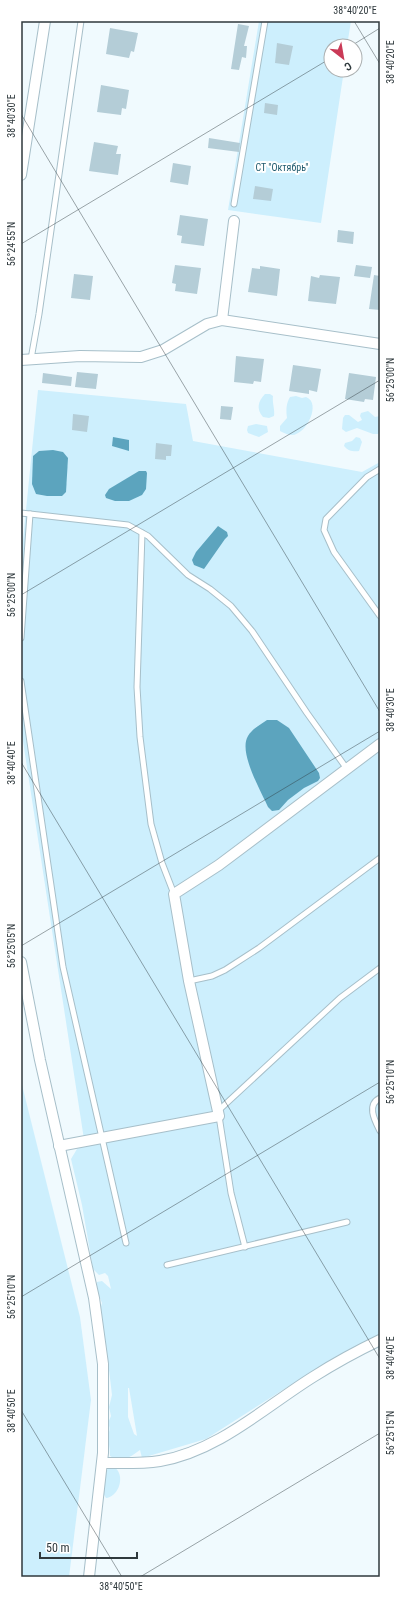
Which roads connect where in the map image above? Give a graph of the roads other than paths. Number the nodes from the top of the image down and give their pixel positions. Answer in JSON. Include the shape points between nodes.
{"nodes":[{"id":1,"x":45,"y":21,"type":"edge"},
{"id":2,"x":81,"y":21,"type":"edge"},
{"id":3,"x":265,"y":21,"type":"edge"},
{"id":4,"x":21,"y":174,"type":"edge"},
{"id":5,"x":234,"y":204,"type":"dead end"},
{"id":6,"x":234,"y":221,"type":"dead end"},
{"id":7,"x":222,"y":320,"type":"junction"},
{"id":8,"x":380,"y":344,"type":"edge"},
{"id":9,"x":26,"y":359,"type":"edge"},
{"id":10,"x":380,"y":469,"type":"edge"},
{"id":11,"x":21,"y":512,"type":"edge"},
{"id":12,"x":30,"y":514,"type":"junction"},
{"id":13,"x":142,"y":533,"type":"junction"},
{"id":14,"x":380,"y":616,"type":"edge"},
{"id":15,"x":21,"y":638,"type":"edge"},
{"id":16,"x":21,"y":681,"type":"edge"},
{"id":17,"x":380,"y":744,"type":"edge"},
{"id":18,"x":347,"y":768,"type":"junction"},
{"id":19,"x":380,"y":858,"type":"edge"},
{"id":20,"x":174,"y":894,"type":"junction"},
{"id":21,"x":21,"y":962,"type":"edge"},
{"id":22,"x":380,"y":968,"type":"edge"},
{"id":23,"x":189,"y":981,"type":"junction"},
{"id":24,"x":380,"y":1098,"type":"edge"},
{"id":25,"x":218,"y":1114,"type":"junction"},
{"id":26,"x":380,"y":1131,"type":"edge"},
{"id":27,"x":102,"y":1138,"type":"junction"},
{"id":28,"x":59,"y":1146,"type":"junction"},
{"id":29,"x":347,"y":1222,"type":"dead end"},
{"id":30,"x":126,"y":1243,"type":"dead end"},
{"id":31,"x":245,"y":1247,"type":"junction"},
{"id":32,"x":168,"y":1265,"type":"dead end"},
{"id":33,"x":380,"y":1340,"type":"edge"},
{"id":34,"x":102,"y":1464,"type":"junction"},
{"id":35,"x":90,"y":1577,"type":"edge"}],
"edges":[{"from":1,"to":4,"type":"street"},
{"from":2,"to":9,"type":"lane","via":[[39,314]]},
{"from":3,"to":5,"type":"lane"},
{"from":6,"to":7,"type":"street"},
{"from":7,"to":8,"type":"street"},
{"from":7,"to":9,"type":"street","via":[[207,324],[163,350],[141,357],[80,356]]},
{"from":10,"to":14,"type":"lane","via":[[367,477],[326,519],[324,530],[334,552]]},
{"from":11,"to":12,"type":"lane"},
{"from":12,"to":13,"type":"lane","via":[[128,525]]},
{"from":12,"to":15,"type":"lane"},
{"from":13,"to":18,"type":"lane","via":[[188,575],[231,606],[252,631]]},
{"from":13,"to":20,"type":"lane","via":[[137,687],[140,737],[151,824],[162,864]]},
{"from":16,"to":27,"type":"lane","via":[[63,967]]},
{"from":17,"to":18,"type":"street"},
{"from":18,"to":20,"type":"street","via":[[219,865]]},
{"from":19,"to":23,"type":"lane","via":[[260,948],[226,970]]},
{"from":20,"to":23,"type":"street"},
{"from":21,"to":28,"type":"street"},
{"from":22,"to":25,"type":"lane","via":[[334,1003]]},
{"from":23,"to":25,"type":"street"},
{"from":24,"to":26,"type":"lane","via":[[372,1107]]},
{"from":25,"to":27,"type":"street"},
{"from":25,"to":31,"type":"lane","via":[[231,1193]]},
{"from":27,"to":28,"type":"street"},
{"from":27,"to":30,"type":"lane"},
{"from":28,"to":34,"type":"street","via":[[94,1298],[103,1364]]},
{"from":29,"to":31,"type":"lane"},
{"from":31,"to":32,"type":"lane"},
{"from":33,"to":34,"type":"street","via":[[313,1377],[240,1426],[188,1453],[159,1461]]},
{"from":34,"to":35,"type":"street"}]}
